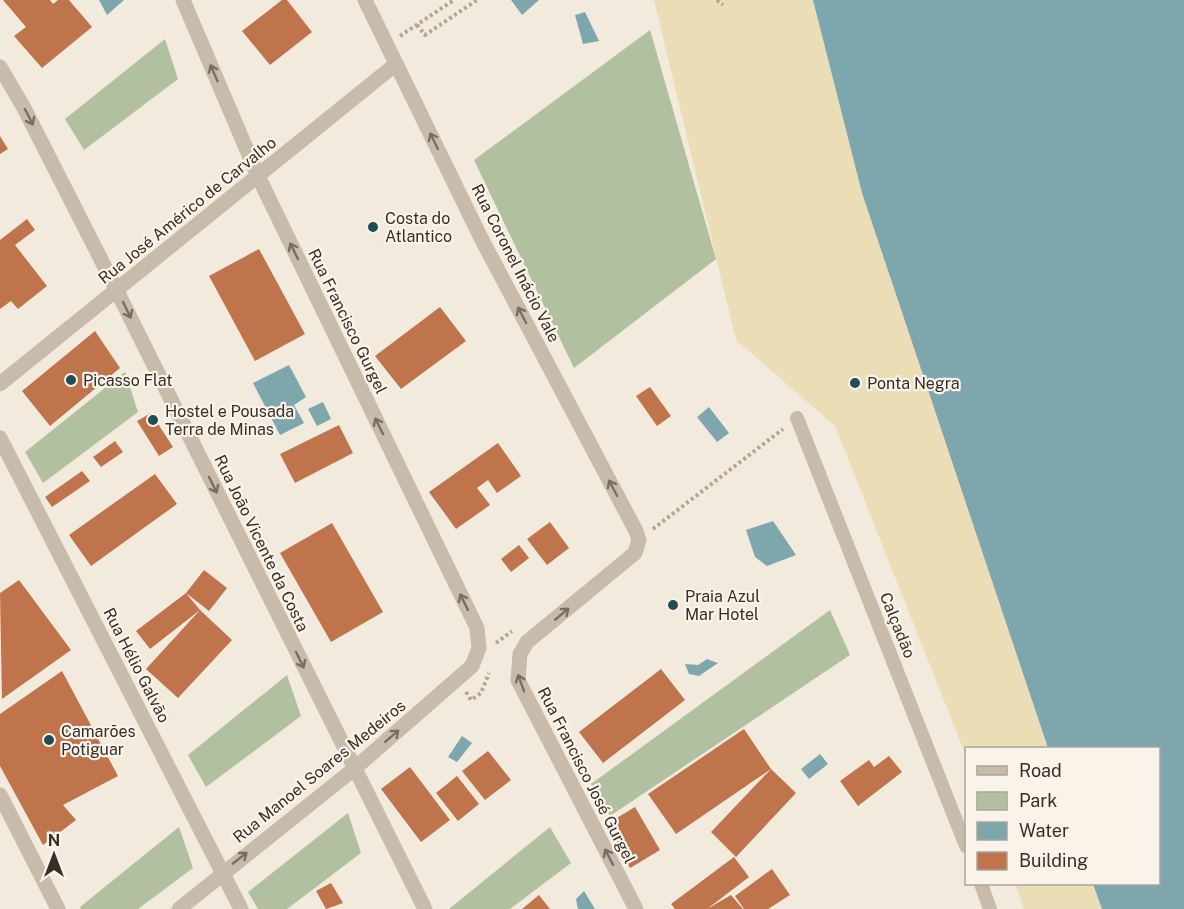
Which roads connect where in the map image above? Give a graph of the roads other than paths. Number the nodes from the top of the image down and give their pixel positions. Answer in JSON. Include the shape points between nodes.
{"nodes":[{"id":1,"x":183,"y":0,"type":"edge"},
{"id":2,"x":365,"y":0,"type":"edge"},
{"id":3,"x":396,"y":64,"type":"junction"},
{"id":4,"x":0,"y":67,"type":"edge"},
{"id":5,"x":258,"y":176,"type":"junction"},
{"id":6,"x":116,"y":289,"type":"junction"},
{"id":7,"x":0,"y":384,"type":"edge"},
{"id":8,"x":797,"y":418,"type":"road end"},
{"id":9,"x":0,"y":438,"type":"edge"},
{"id":10,"x":520,"y":654,"type":"joint"},
{"id":11,"x":477,"y":657,"type":"joint"},
{"id":12,"x":354,"y":768,"type":"junction"},
{"id":13,"x":0,"y":795,"type":"edge"},
{"id":14,"x":965,"y":843,"type":"edge"},
{"id":15,"x":222,"y":872,"type":"junction"},
{"id":16,"x":981,"y":885,"type":"edge"},
{"id":17,"x":58,"y":909,"type":"edge"},
{"id":18,"x":179,"y":909,"type":"edge"},
{"id":19,"x":241,"y":909,"type":"edge"},
{"id":20,"x":424,"y":909,"type":"edge"},
{"id":21,"x":636,"y":909,"type":"edge"},
{"id":22,"x":990,"y":909,"type":"edge"}],
"edges":[{"from":5,"to":1,"type":"street","name":"Rua Francisco Gurgel","one_way":true},
{"from":2,"to":3,"type":"street","name":"Rua Coronel Inácio Vale"},
{"from":3,"to":5,"type":"street","name":"Rua José Américo de Carvalho"},
{"from":10,"to":3,"type":"street","name":"Rua Coronel Inácio Vale","one_way":true,"via":[[527,642],[635,553],[639,540]]},
{"from":4,"to":6,"type":"street","name":"Rua João Vicente da Costa","one_way":true},
{"from":5,"to":6,"type":"street","name":"Rua José Américo de Carvalho"},
{"from":11,"to":5,"type":"street","name":"Rua Francisco Gurgel","one_way":true,"via":[[477,628]]},
{"from":6,"to":7,"type":"street","name":"Rua José Américo de Carvalho"},
{"from":6,"to":12,"type":"street","name":"Rua João Vicente da Costa","one_way":true},
{"from":8,"to":14,"type":"street","name":"Calçadão"},
{"from":9,"to":15,"type":"street","name":"Rua Hélio Galvão"},
{"from":21,"to":10,"type":"street","name":"Rua Francisco José Gurgel","one_way":true,"via":[[518,680]]},
{"from":12,"to":11,"type":"street","name":"Rua Manoel Soares Medeiros","one_way":true,"via":[[472,666]]},
{"from":15,"to":12,"type":"street","name":"Rua Manoel Soares Medeiros","one_way":true},
{"from":12,"to":20,"type":"street","name":"Rua João Vicente da Costa"},
{"from":13,"to":17,"type":"street"},
{"from":15,"to":18,"type":"street","name":"Rua Manoel Soares Medeiros"},
{"from":15,"to":19,"type":"street","name":"Rua Hélio Galvão"},
{"from":16,"to":22,"type":"street"}]}
